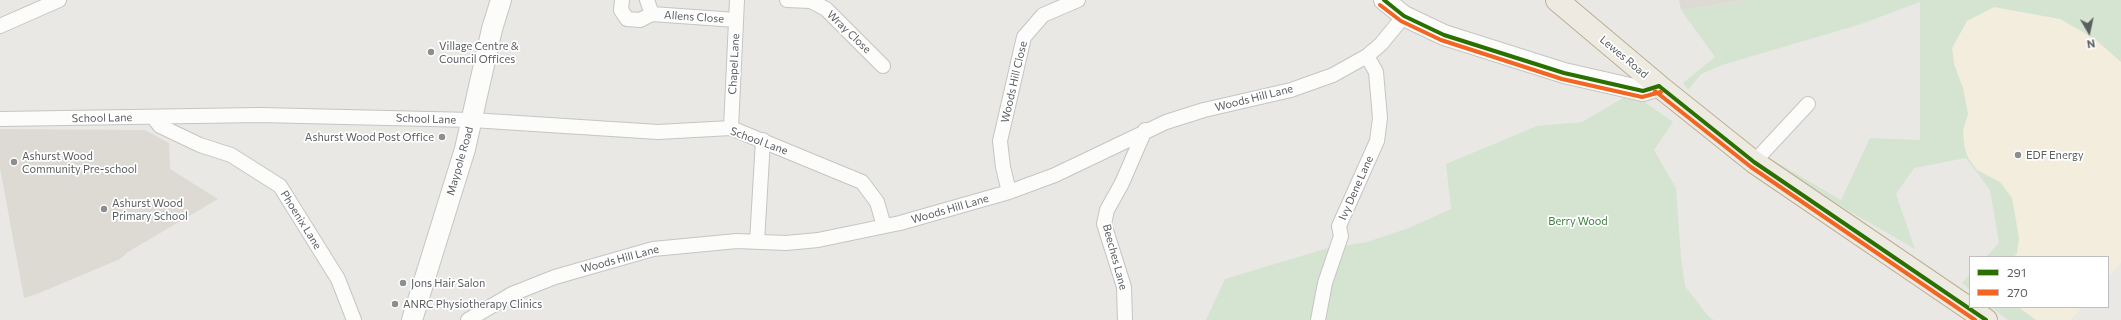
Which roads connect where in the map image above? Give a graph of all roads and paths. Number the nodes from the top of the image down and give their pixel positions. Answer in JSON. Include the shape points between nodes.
{"nodes":[{"id":1,"x":59,"y":0,"type":"edge"},
{"id":2,"x":501,"y":0,"type":"edge"},
{"id":3,"x":622,"y":0,"type":"edge"},
{"id":4,"x":647,"y":0,"type":"edge"},
{"id":5,"x":737,"y":0,"type":"edge"},
{"id":6,"x":788,"y":0,"type":"edge"},
{"id":7,"x":1078,"y":0,"type":"edge"},
{"id":8,"x":1384,"y":0,"type":"edge"},
{"id":9,"x":1557,"y":0,"type":"edge"},
{"id":10,"x":652,"y":14,"type":"junction"},
{"id":11,"x":1404,"y":16,"type":"junction"},
{"id":12,"x":736,"y":20,"type":"junction"},
{"id":13,"x":0,"y":26,"type":"edge"},
{"id":14,"x":1367,"y":56,"type":"junction"},
{"id":15,"x":883,"y":66,"type":"dead end"},
{"id":16,"x":1659,"y":86,"type":"junction"},
{"id":17,"x":1808,"y":104,"type":"dead end"},
{"id":18,"x":153,"y":117,"type":"junction"},
{"id":19,"x":0,"y":119,"type":"edge"},
{"id":20,"x":472,"y":120,"type":"junction"},
{"id":21,"x":730,"y":128,"type":"junction"},
{"id":22,"x":1145,"y":130,"type":"junction"},
{"id":23,"x":763,"y":140,"type":"junction"},
{"id":24,"x":1754,"y":162,"type":"junction"},
{"id":25,"x":1009,"y":192,"type":"junction"},
{"id":26,"x":884,"y":226,"type":"junction"},
{"id":27,"x":757,"y":242,"type":"junction"},
{"id":28,"x":354,"y":320,"type":"edge"},
{"id":29,"x":412,"y":320,"type":"edge"},
{"id":30,"x":468,"y":320,"type":"edge"},
{"id":31,"x":1125,"y":320,"type":"edge"},
{"id":32,"x":1318,"y":320,"type":"edge"},
{"id":33,"x":1986,"y":320,"type":"edge"}],
"edges":[{"from":1,"to":13,"type":"street"},
{"from":2,"to":20,"type":"street","name":"Maypole Road"},
{"from":3,"to":10,"type":"street","name":"Allens Close","via":[[621,10],[627,19],[640,20]]},
{"from":4,"to":10,"type":"street","name":"Allens Close"},
{"from":5,"to":12,"type":"street","name":"Chapel Lane"},
{"from":6,"to":15,"type":"street","name":"Wray Close","via":[[811,1],[826,9]]},
{"from":7,"to":25,"type":"street","name":"Woods Hill Close","via":[[1043,15],[1024,37],[1000,141]]},
{"from":8,"to":11,"type":"street"},
{"from":9,"to":16,"type":"highway","name":"Lewes Road"},
{"from":10,"to":12,"type":"street","name":"Allens Close"},
{"from":11,"to":14,"type":"street","name":"Woods Hill Lane","via":[[1381,44]]},
{"from":11,"to":16,"type":"street","via":[[1444,35],[1572,75],[1643,91]]},
{"from":12,"to":21,"type":"street","name":"Chapel Lane"},
{"from":14,"to":22,"type":"street","name":"Woods Hill Lane","via":[[1333,75],[1290,90],[1204,110]]},
{"from":14,"to":32,"type":"street","name":"Ivy Dene Lane","via":[[1376,72],[1380,118],[1377,141],[1340,226],[1341,236],[1324,284]]},
{"from":16,"to":24,"type":"highway","name":"Lewes Road"},
{"from":17,"to":24,"type":"street"},
{"from":18,"to":19,"type":"street","name":"School Lane"},
{"from":18,"to":20,"type":"street","name":"School Lane","via":[[260,115]]},
{"from":18,"to":28,"type":"street","name":"Phoenix Lane","via":[[160,126],[200,145],[231,155],[280,186],[338,279]]},
{"from":20,"to":21,"type":"street","name":"School Lane","via":[[658,132]]},
{"from":20,"to":29,"type":"street","name":"Maypole Road"},
{"from":21,"to":23,"type":"street","name":"School Lane"},
{"from":22,"to":25,"type":"street","name":"Woods Hill Lane","via":[[1055,175]]},
{"from":22,"to":31,"type":"street","name":"Beeches Lane","via":[[1107,210],[1104,224],[1124,287]]},
{"from":23,"to":26,"type":"street","name":"School Lane","via":[[862,182],[877,202]]},
{"from":23,"to":27,"type":"street"},
{"from":24,"to":33,"type":"highway","name":"Lewes Road"},
{"from":25,"to":26,"type":"street","name":"Woods Hill Lane"},
{"from":26,"to":27,"type":"street","name":"Woods Hill Lane","via":[[818,240]]},
{"from":27,"to":30,"type":"street","name":"Woods Hill Lane","via":[[737,241],[653,249],[555,277],[512,294]]}]}
